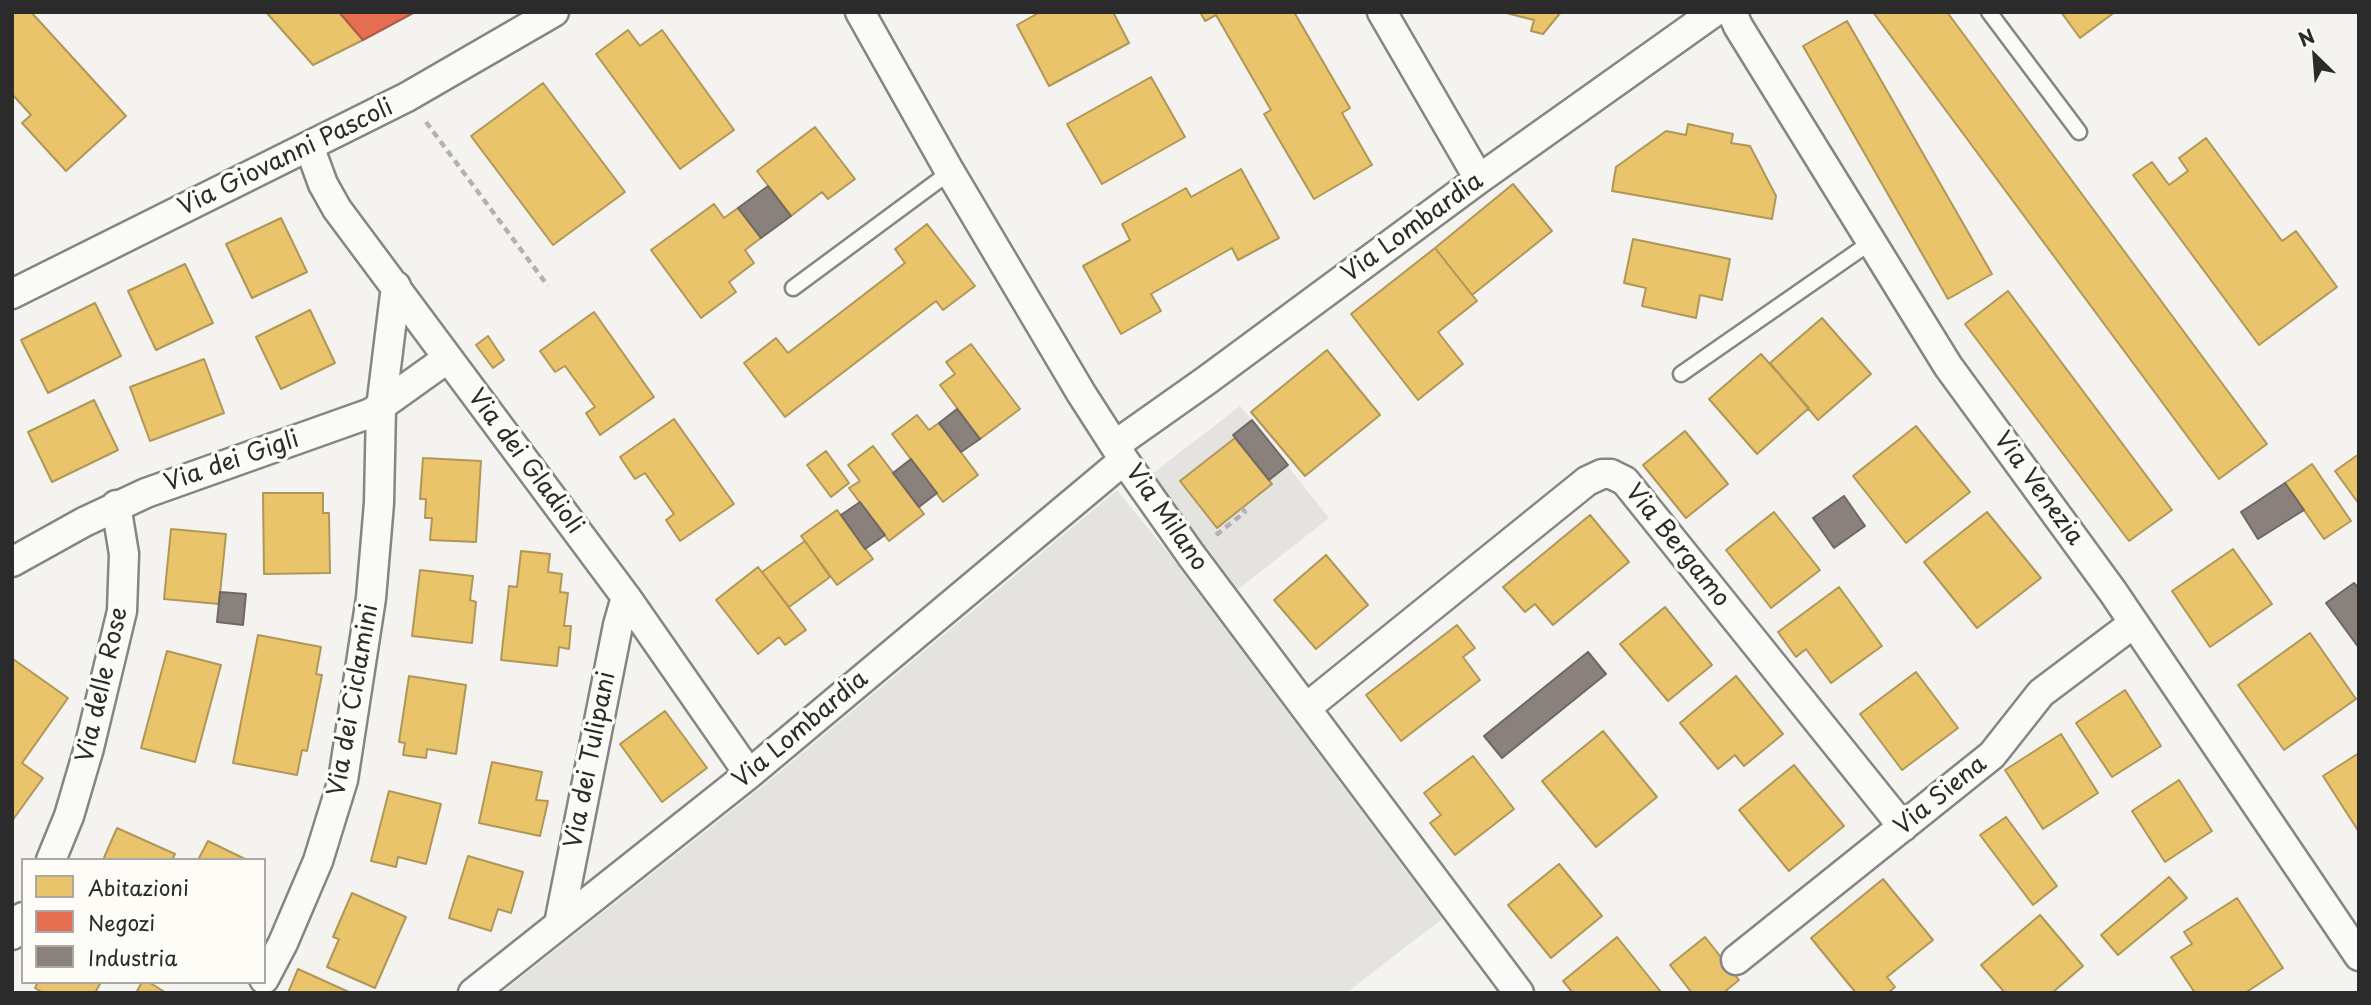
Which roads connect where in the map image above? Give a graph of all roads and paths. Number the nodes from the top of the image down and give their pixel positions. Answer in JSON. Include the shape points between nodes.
{"nodes":[{"id":1,"x":554,"y":12,"type":"edge"},
{"id":2,"x":860,"y":12,"type":"edge"},
{"id":3,"x":1382,"y":12,"type":"edge"},
{"id":4,"x":1714,"y":12,"type":"edge"},
{"id":5,"x":1732,"y":12,"type":"edge"},
{"id":6,"x":1989,"y":12,"type":"edge"},
{"id":7,"x":419,"y":113,"type":"dead end"},
{"id":8,"x":2079,"y":132,"type":"dead end"},
{"id":9,"x":309,"y":146,"type":"junction"},
{"id":10,"x":950,"y":172,"type":"junction"},
{"id":11,"x":1479,"y":179,"type":"junction"},
{"id":12,"x":1871,"y":242,"type":"junction"},
{"id":13,"x":396,"y":286,"type":"junction"},
{"id":14,"x":548,"y":286,"type":"dead end"},
{"id":15,"x":793,"y":288,"type":"dead end"},
{"id":16,"x":12,"y":294,"type":"edge"},
{"id":17,"x":448,"y":358,"type":"junction"},
{"id":18,"x":1681,"y":374,"type":"dead end"},
{"id":19,"x":381,"y":408,"type":"junction"},
{"id":20,"x":1119,"y":453,"type":"junction"},
{"id":21,"x":116,"y":505,"type":"junction"},
{"id":22,"x":1242,"y":508,"type":"dead end"},
{"id":23,"x":1228,"y":524,"type":"dead end"},
{"id":24,"x":12,"y":562,"type":"edge"},
{"id":25,"x":626,"y":597,"type":"junction"},
{"id":26,"x":2134,"y":623,"type":"junction"},
{"id":27,"x":1306,"y":708,"type":"junction"},
{"id":28,"x":749,"y":774,"type":"junction"},
{"id":29,"x":1903,"y":827,"type":"junction"},
{"id":30,"x":52,"y":858,"type":"edge"},
{"id":31,"x":559,"y":925,"type":"junction"},
{"id":32,"x":2359,"y":956,"type":"edge"},
{"id":33,"x":1736,"y":960,"type":"dead end"},
{"id":34,"x":266,"y":974,"type":"edge"},
{"id":35,"x":473,"y":993,"type":"edge"},
{"id":36,"x":1519,"y":993,"type":"edge"}],
"edges":[{"from":1,"to":9,"type":"street","name":"Via Giovanni Pascoli","via":[[407,97]]},
{"from":2,"to":10,"type":"street","name":"Via Milano"},
{"from":3,"to":11,"type":"street"},
{"from":4,"to":11,"type":"street","name":"Via Lombardia"},
{"from":5,"to":12,"type":"street","name":"Via Venezia"},
{"from":6,"to":8,"type":"lane"},
{"from":7,"to":14,"type":"path"},
{"from":9,"to":13,"type":"street","name":"Via dei Gladioli","via":[[337,209]]},
{"from":9,"to":16,"type":"street","name":"Via Giovanni Pascoli"},
{"from":10,"to":15,"type":"lane"},
{"from":10,"to":20,"type":"street","name":"Via Milano"},
{"from":11,"to":20,"type":"street","name":"Via Lombardia","via":[[1207,380]]},
{"from":12,"to":18,"type":"lane"},
{"from":12,"to":26,"type":"street","name":"Via Venezia","via":[[1948,366]]},
{"from":13,"to":17,"type":"street","name":"Via dei Gladioli"},
{"from":13,"to":19,"type":"street","name":"Via dei Ciclamini"},
{"from":17,"to":19,"type":"street","name":"Via dei Gigli"},
{"from":17,"to":25,"type":"street","name":"Via dei Gladioli"},
{"from":19,"to":21,"type":"street","name":"Via dei Gigli"},
{"from":19,"to":34,"type":"street","name":"Via dei Ciclamini","via":[[371,598],[343,780],[318,861]]},
{"from":20,"to":27,"type":"street","name":"Via Milano"},
{"from":20,"to":28,"type":"street","name":"Via Lombardia"},
{"from":21,"to":24,"type":"street","name":"Via dei Gigli"},
{"from":21,"to":30,"type":"street","name":"Via delle Rose","via":[[124,554],[122,611],[89,748]]},
{"from":22,"to":23,"type":"path","via":[[1245,512]]},
{"from":25,"to":28,"type":"street","name":"Via dei Gladioli"},
{"from":25,"to":31,"type":"street","name":"Via dei Tulipani"},
{"from":26,"to":29,"type":"street","name":"Via Siena","via":[[2041,693],[1992,755]]},
{"from":26,"to":32,"type":"street","name":"Via Venezia"},
{"from":27,"to":29,"type":"street","name":"Via Bergamo","via":[[1587,481],[1611,474],[1625,481]]},
{"from":27,"to":36,"type":"street","name":"Via Milano"},
{"from":28,"to":31,"type":"street","name":"Via Lombardia"},
{"from":29,"to":33,"type":"street","name":"Via Siena"},
{"from":31,"to":35,"type":"street","name":"Via Lombardia"}]}
